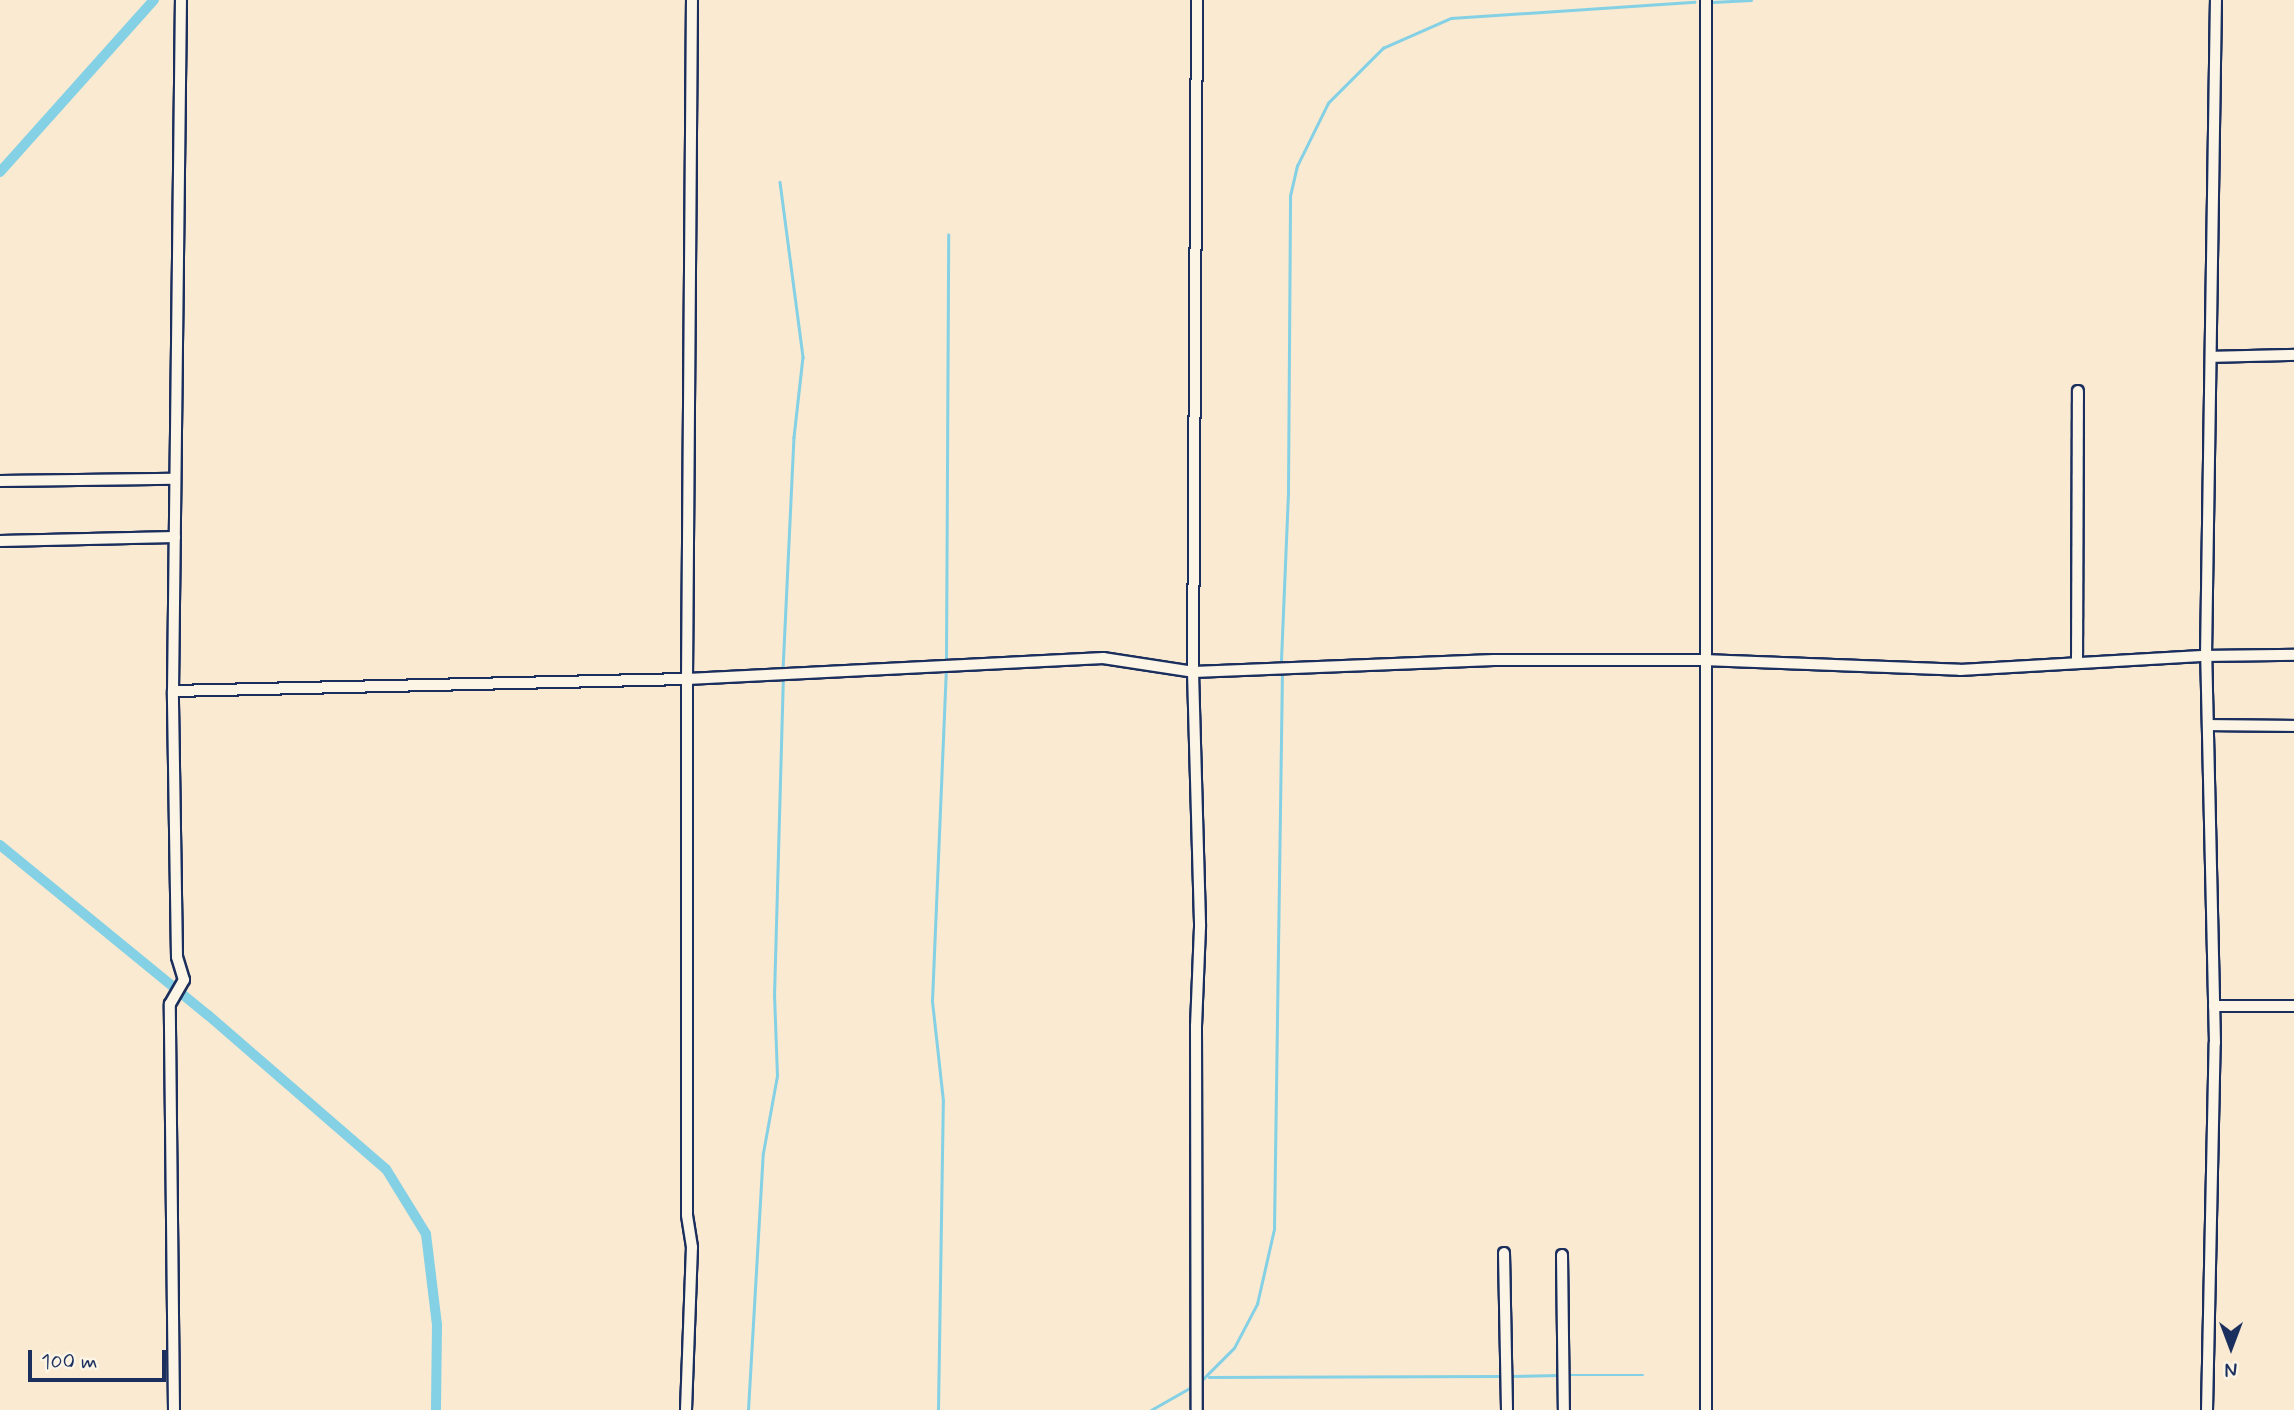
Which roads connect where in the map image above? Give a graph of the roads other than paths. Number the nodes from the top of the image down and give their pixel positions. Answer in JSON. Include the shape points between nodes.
{"nodes":[{"id":1,"x":181,"y":0,"type":"edge"},
{"id":2,"x":692,"y":0,"type":"edge"},
{"id":3,"x":1198,"y":0,"type":"edge"},
{"id":4,"x":1706,"y":0,"type":"edge"},
{"id":5,"x":2216,"y":0,"type":"edge"},
{"id":6,"x":2294,"y":355,"type":"edge"},
{"id":7,"x":2210,"y":358,"type":"junction"},
{"id":8,"x":2078,"y":391,"type":"dead end"},
{"id":9,"x":175,"y":479,"type":"junction"},
{"id":10,"x":0,"y":481,"type":"edge"},
{"id":11,"x":175,"y":537,"type":"junction"},
{"id":12,"x":0,"y":541,"type":"edge"},
{"id":13,"x":2206,"y":656,"type":"junction"},
{"id":14,"x":2294,"y":656,"type":"edge"},
{"id":15,"x":1703,"y":660,"type":"junction"},
{"id":16,"x":2077,"y":663,"type":"junction"},
{"id":17,"x":1193,"y":671,"type":"junction"},
{"id":18,"x":687,"y":678,"type":"junction"},
{"id":19,"x":173,"y":691,"type":"junction"},
{"id":20,"x":2208,"y":725,"type":"junction"},
{"id":21,"x":2294,"y":726,"type":"edge"},
{"id":22,"x":2214,"y":1006,"type":"junction"},
{"id":23,"x":2294,"y":1006,"type":"edge"},
{"id":24,"x":1504,"y":1253,"type":"dead end"},
{"id":25,"x":1562,"y":1255,"type":"dead end"},
{"id":26,"x":174,"y":1410,"type":"edge"},
{"id":27,"x":686,"y":1410,"type":"edge"},
{"id":28,"x":1197,"y":1410,"type":"edge"},
{"id":29,"x":1507,"y":1410,"type":"edge"},
{"id":30,"x":1563,"y":1410,"type":"edge"},
{"id":31,"x":1706,"y":1410,"type":"edge"},
{"id":32,"x":2207,"y":1410,"type":"edge"}],
"edges":[{"from":1,"to":9,"type":"street"},
{"from":2,"to":18,"type":"street"},
{"from":3,"to":17,"type":"street"},
{"from":4,"to":15,"type":"street"},
{"from":5,"to":7,"type":"street"},
{"from":6,"to":7,"type":"street"},
{"from":7,"to":13,"type":"street"},
{"from":8,"to":16,"type":"street"},
{"from":9,"to":10,"type":"street"},
{"from":9,"to":11,"type":"street"},
{"from":11,"to":12,"type":"street"},
{"from":11,"to":19,"type":"street"},
{"from":13,"to":14,"type":"street"},
{"from":13,"to":16,"type":"street"},
{"from":13,"to":20,"type":"street"},
{"from":15,"to":16,"type":"street","via":[[1960,670]]},
{"from":15,"to":17,"type":"street","via":[[1494,660]]},
{"from":15,"to":31,"type":"street"},
{"from":17,"to":18,"type":"street","via":[[1103,658]]},
{"from":17,"to":28,"type":"street","via":[[1200,926]]},
{"from":18,"to":19,"type":"street"},
{"from":18,"to":27,"type":"street","via":[[687,1216],[691,1257]]},
{"from":19,"to":26,"type":"street","via":[[177,957],[182,983],[172,996]]},
{"from":20,"to":21,"type":"street"},
{"from":20,"to":22,"type":"street"},
{"from":22,"to":23,"type":"street"},
{"from":22,"to":32,"type":"street"},
{"from":24,"to":29,"type":"street"},
{"from":25,"to":30,"type":"street"}]}
